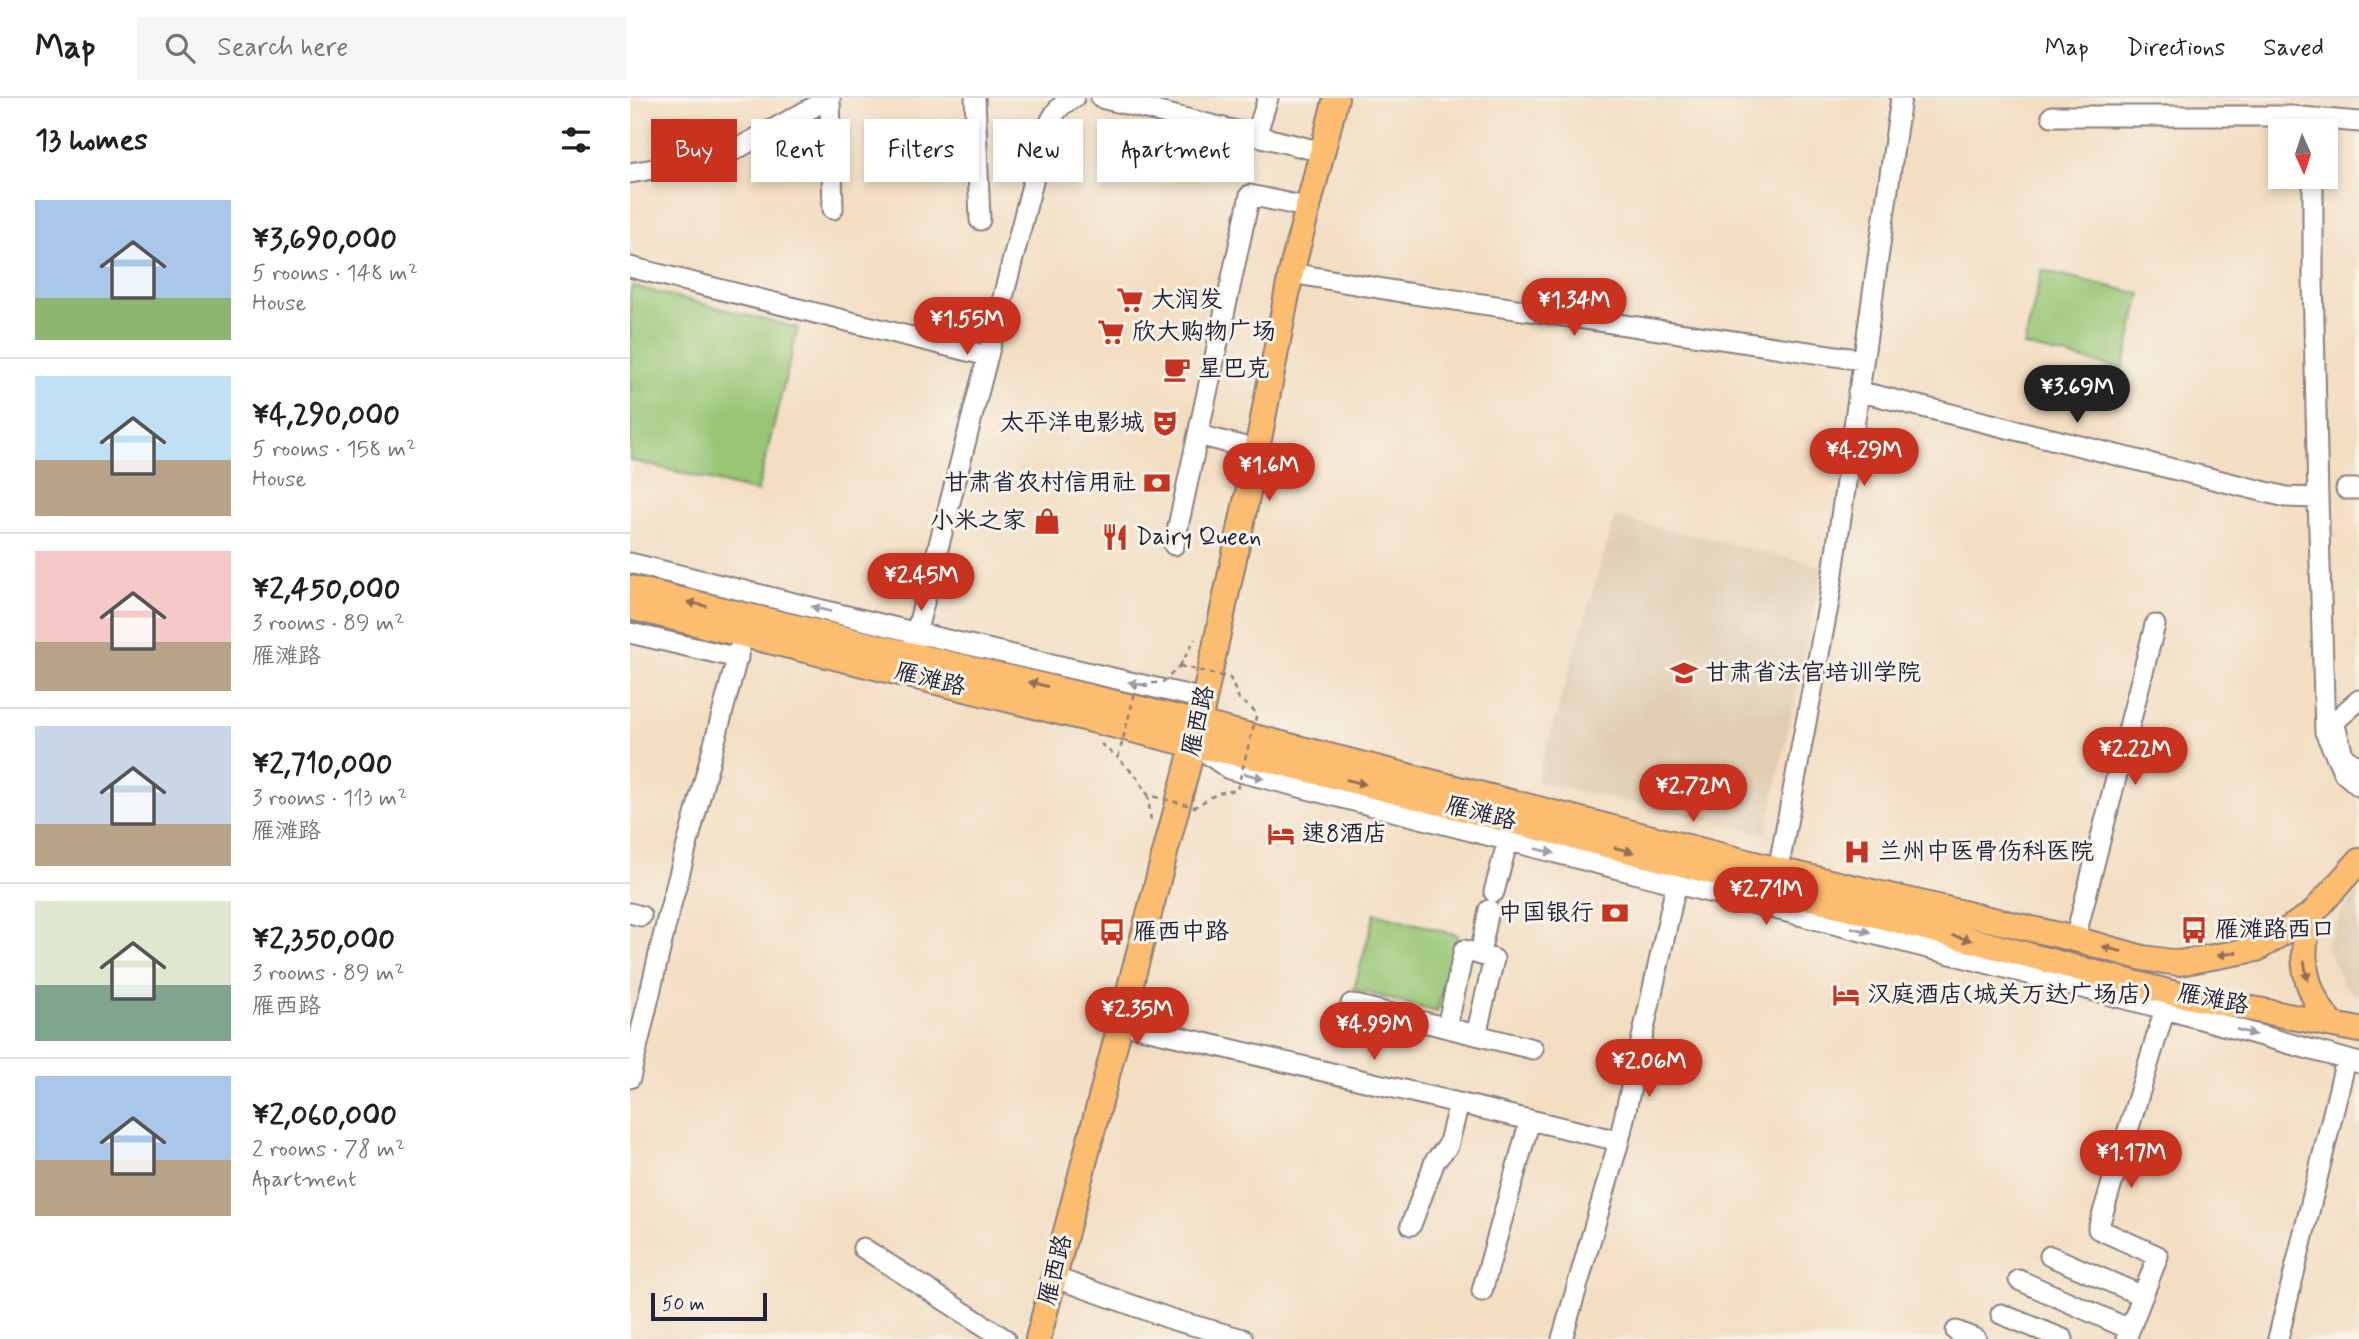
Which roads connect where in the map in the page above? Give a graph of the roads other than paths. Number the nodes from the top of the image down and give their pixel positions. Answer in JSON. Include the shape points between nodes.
{"nodes":[{"id":1,"x":830,"y":98,"type":"edge"},
{"id":2,"x":975,"y":98,"type":"edge"},
{"id":3,"x":1074,"y":98,"type":"edge"},
{"id":4,"x":1101,"y":98,"type":"edge"},
{"id":5,"x":1268,"y":98,"type":"edge"},
{"id":6,"x":1336,"y":98,"type":"edge"},
{"id":7,"x":1901,"y":98,"type":"edge"},
{"id":8,"x":2052,"y":116,"type":"dead end"},
{"id":9,"x":2299,"y":119,"type":"edge"},
{"id":10,"x":2359,"y":122,"type":"edge"},
{"id":11,"x":2338,"y":123,"type":"edge"},
{"id":12,"x":1256,"y":136,"type":"junction"},
{"id":13,"x":1323,"y":152,"type":"junction"},
{"id":14,"x":630,"y":173,"type":"edge"},
{"id":15,"x":2313,"y":189,"type":"edge"},
{"id":16,"x":1310,"y":208,"type":"junction"},
{"id":17,"x":833,"y":209,"type":"dead end"},
{"id":18,"x":980,"y":220,"type":"dead end"},
{"id":19,"x":630,"y":267,"type":"edge"},
{"id":20,"x":1292,"y":273,"type":"junction"},
{"id":21,"x":988,"y":356,"type":"junction"},
{"id":22,"x":1863,"y":360,"type":"junction"},
{"id":23,"x":1858,"y":391,"type":"junction"},
{"id":24,"x":1198,"y":435,"type":"junction"},
{"id":25,"x":1257,"y":450,"type":"junction"},
{"id":26,"x":2318,"y":499,"type":"junction"},
{"id":27,"x":1174,"y":545,"type":"dead end"},
{"id":28,"x":630,"y":563,"type":"edge"},
{"id":29,"x":630,"y":588,"type":"edge"},
{"id":30,"x":630,"y":607,"type":"edge"},
{"id":31,"x":2155,"y":625,"type":"dead end"},
{"id":32,"x":630,"y":633,"type":"edge"},
{"id":33,"x":743,"y":636,"type":"junction"},
{"id":34,"x":913,"y":643,"type":"junction"},
{"id":35,"x":2359,"y":700,"type":"edge"},
{"id":36,"x":1199,"y":723,"type":"junction"},
{"id":37,"x":2359,"y":767,"type":"edge"},
{"id":38,"x":2359,"y":786,"type":"edge"},
{"id":39,"x":1513,"y":823,"type":"junction"},
{"id":40,"x":2359,"y":861,"type":"edge"},
{"id":41,"x":1681,"y":864,"type":"junction"},
{"id":42,"x":1778,"y":870,"type":"junction"},
{"id":43,"x":2312,"y":914,"type":"junction"},
{"id":44,"x":2075,"y":939,"type":"junction"},
{"id":45,"x":1480,"y":954,"type":"junction"},
{"id":46,"x":2168,"y":1001,"type":"junction"},
{"id":47,"x":1351,"y":1004,"type":"dead end"},
{"id":48,"x":1120,"y":1023,"type":"junction"},
{"id":49,"x":2331,"y":1023,"type":"junction"},
{"id":50,"x":1447,"y":1027,"type":"junction"},
{"id":51,"x":2359,"y":1030,"type":"edge"},
{"id":52,"x":1476,"y":1035,"type":"junction"},
{"id":53,"x":1533,"y":1049,"type":"dead end"},
{"id":54,"x":2352,"y":1062,"type":"edge"},
{"id":55,"x":630,"y":1078,"type":"edge"},
{"id":56,"x":1459,"y":1103,"type":"junction"},
{"id":57,"x":1530,"y":1120,"type":"junction"},
{"id":58,"x":1619,"y":1141,"type":"junction"},
{"id":59,"x":1411,"y":1225,"type":"dead end"},
{"id":60,"x":863,"y":1248,"type":"dead end"},
{"id":61,"x":2050,"y":1256,"type":"dead end"},
{"id":62,"x":1053,"y":1277,"type":"junction"},
{"id":63,"x":2019,"y":1280,"type":"dead end"},
{"id":64,"x":1482,"y":1291,"type":"dead end"},
{"id":65,"x":2143,"y":1296,"type":"junction"},
{"id":66,"x":2001,"y":1314,"type":"dead end"},
{"id":67,"x":1956,"y":1331,"type":"dead end"},
{"id":68,"x":2128,"y":1334,"type":"edge"},
{"id":69,"x":1005,"y":1339,"type":"edge"},
{"id":70,"x":1038,"y":1339,"type":"edge"},
{"id":71,"x":1243,"y":1339,"type":"edge"},
{"id":72,"x":1562,"y":1339,"type":"edge"},
{"id":73,"x":1976,"y":1339,"type":"edge"},
{"id":74,"x":2063,"y":1339,"type":"edge"},
{"id":75,"x":2278,"y":1339,"type":"edge"}],
"edges":[{"from":1,"to":14,"type":"street","via":[[722,157]]},
{"from":1,"to":17,"type":"street"},
{"from":2,"to":18,"type":"street"},
{"from":3,"to":21,"type":"street","via":[[1053,113],[1046,131]]},
{"from":4,"to":12,"type":"street","via":[[1173,121]]},
{"from":5,"to":12,"type":"street"},
{"from":6,"to":13,"type":"main road","name":"雁西路"},
{"from":7,"to":22,"type":"street"},
{"from":8,"to":9,"type":"street"},
{"from":10,"to":11,"type":"street"},
{"from":12,"to":13,"type":"street"},
{"from":13,"to":16,"type":"main road","name":"雁西路"},
{"from":15,"to":26,"type":"street"},
{"from":16,"to":20,"type":"main road","name":"雁西路"},
{"from":16,"to":24,"type":"street","via":[[1250,194]]},
{"from":19,"to":21,"type":"street"},
{"from":20,"to":22,"type":"street"},
{"from":20,"to":25,"type":"main road","name":"雁西路"},
{"from":21,"to":34,"type":"street"},
{"from":22,"to":23,"type":"street"},
{"from":23,"to":26,"type":"street","via":[[2286,497]]},
{"from":23,"to":42,"type":"street","via":[[1829,601]]},
{"from":24,"to":25,"type":"street"},
{"from":24,"to":27,"type":"street"},
{"from":25,"to":36,"type":"main road","name":"雁西路"},
{"from":26,"to":38,"type":"street","via":[[2325,732],[2344,773]]},
{"from":34,"to":28,"type":"street","name":"雁滩路","one_way":true},
{"from":33,"to":29,"type":"main road","name":"雁滩路","one_way":true},
{"from":30,"to":33,"type":"main road","name":"雁滩路"},
{"from":31,"to":44,"type":"street"},
{"from":32,"to":33,"type":"street","name":"雁滩路"},
{"from":33,"to":34,"type":"main road","name":"雁滩路"},
{"from":33,"to":36,"type":"main road","name":"雁滩路"},
{"from":33,"to":55,"type":"street"},
{"from":36,"to":34,"type":"main road","name":"雁滩路","one_way":true},
{"from":36,"to":34,"type":"street","name":"雁滩路","one_way":true,"via":[[1034,651]]},
{"from":35,"to":37,"type":"street","via":[[2334,722],[2344,758]]},
{"from":36,"to":39,"type":"main road","name":"雁滩路","via":[[1270,760]]},
{"from":36,"to":48,"type":"main road","name":"雁西路"},
{"from":39,"to":41,"type":"main road","name":"雁滩路"},
{"from":39,"to":41,"type":"street","one_way":true},
{"from":39,"to":45,"type":"street"},
{"from":40,"to":43,"type":"main road"},
{"from":41,"to":42,"type":"main road","name":"雁滩路"},
{"from":41,"to":46,"type":"main road","name":"雁滩路","one_way":true},
{"from":41,"to":58,"type":"street"},
{"from":42,"to":44,"type":"main road","name":"雁滩路"},
{"from":43,"to":44,"type":"main road","name":"雁滩路","one_way":true,"via":[[2257,949],[2179,963]]},
{"from":43,"to":49,"type":"main road","one_way":true,"via":[[2304,942],[2305,971],[2314,999]]},
{"from":45,"to":50,"type":"street","via":[[1464,950]]},
{"from":45,"to":52,"type":"street","via":[[1494,958]]},
{"from":46,"to":49,"type":"main road","name":"雁滩路"},
{"from":46,"to":54,"type":"street","one_way":true},
{"from":46,"to":65,"type":"street","via":[[2098,1229],[2158,1256]]},
{"from":47,"to":50,"type":"street"},
{"from":48,"to":56,"type":"street"},
{"from":48,"to":62,"type":"main road","name":"雁西路"},
{"from":49,"to":51,"type":"main road","name":"雁滩路"},
{"from":50,"to":52,"type":"street"},
{"from":52,"to":53,"type":"street"},
{"from":54,"to":75,"type":"street"},
{"from":56,"to":57,"type":"street"},
{"from":56,"to":59,"type":"street","via":[[1448,1146],[1435,1161]]},
{"from":57,"to":58,"type":"street"},
{"from":57,"to":64,"type":"street"},
{"from":58,"to":72,"type":"street"},
{"from":60,"to":69,"type":"street"},
{"from":61,"to":65,"type":"street"},
{"from":62,"to":70,"type":"main road","name":"雁西路"},
{"from":62,"to":71,"type":"street"},
{"from":63,"to":68,"type":"street"},
{"from":65,"to":68,"type":"street"},
{"from":66,"to":74,"type":"street"},
{"from":67,"to":73,"type":"street"}]}
